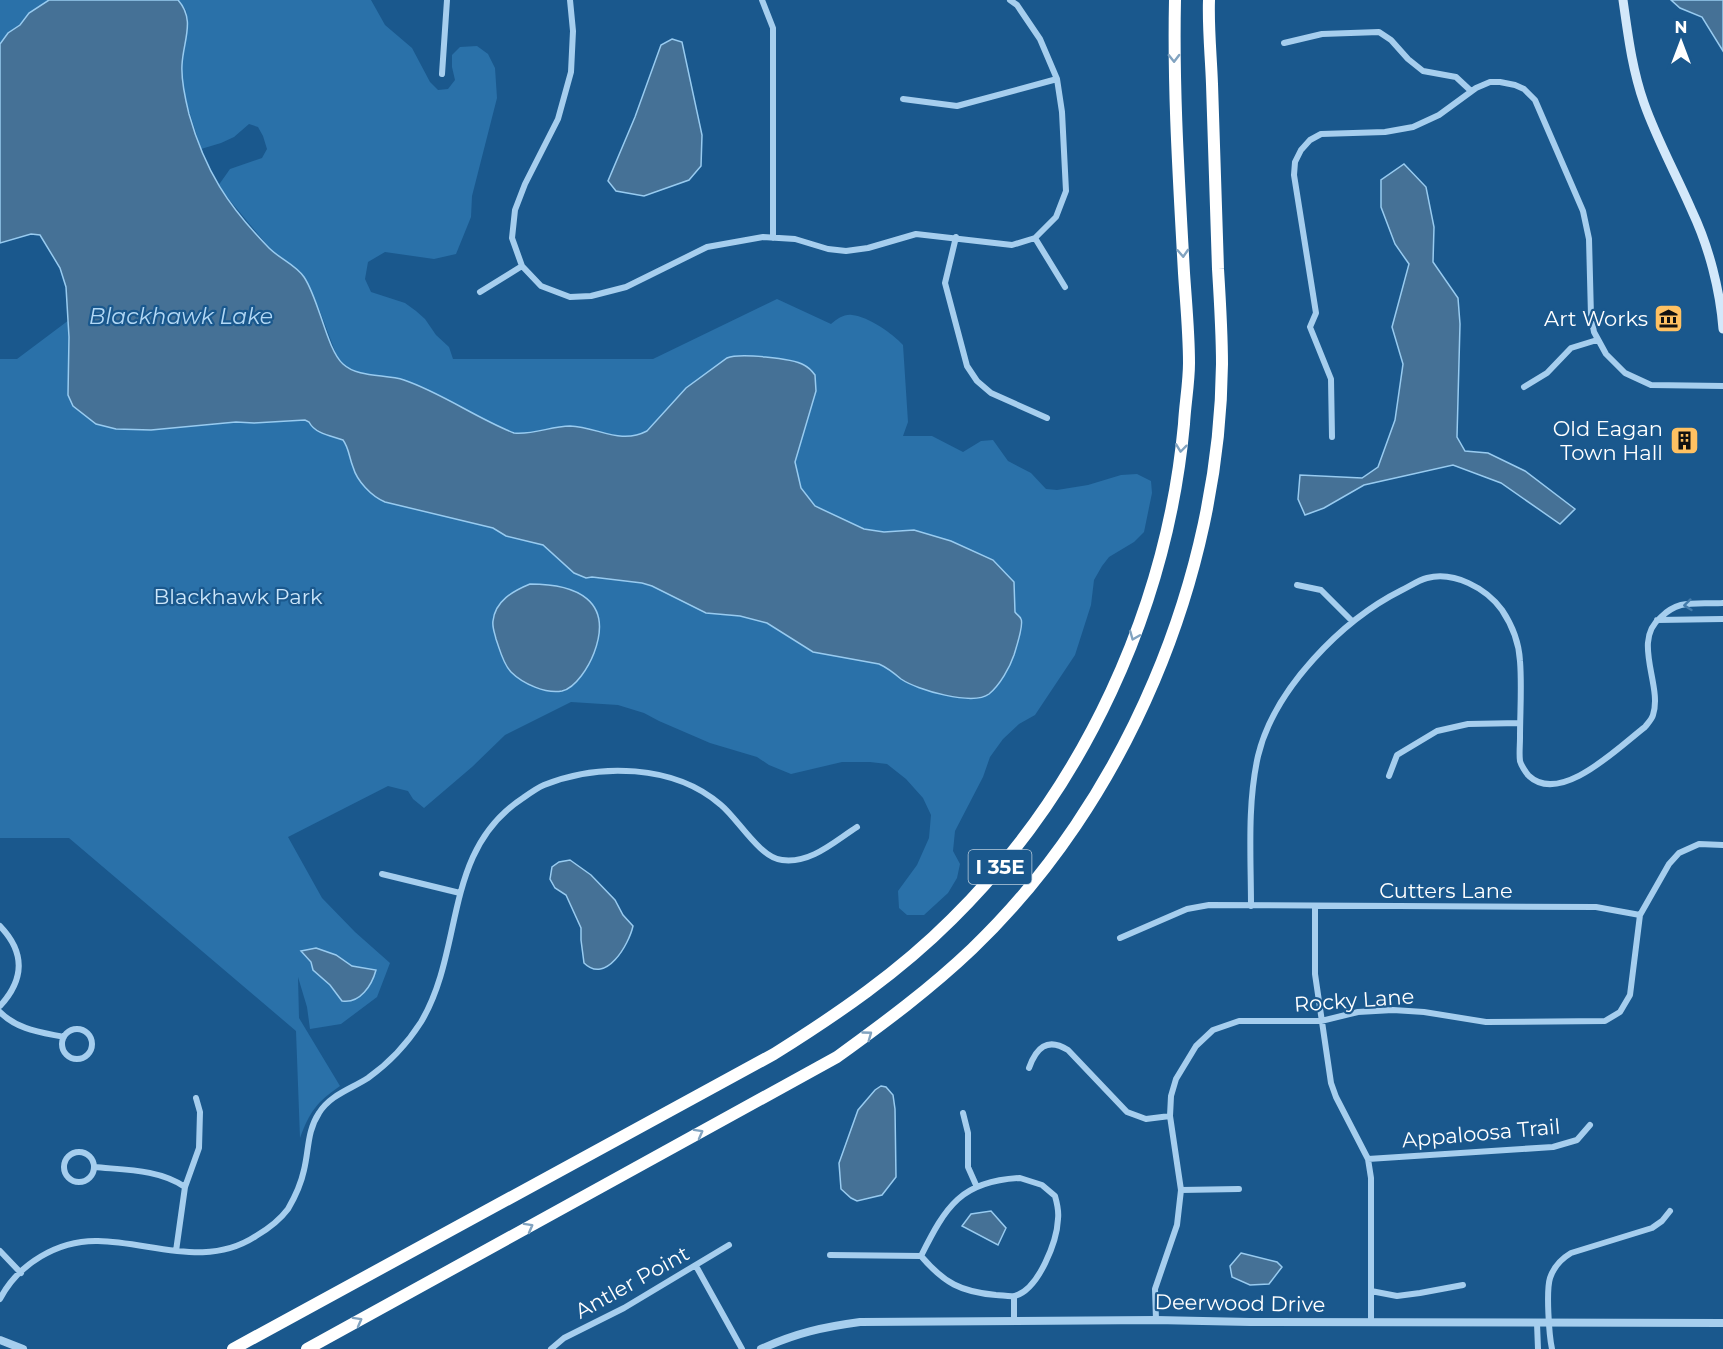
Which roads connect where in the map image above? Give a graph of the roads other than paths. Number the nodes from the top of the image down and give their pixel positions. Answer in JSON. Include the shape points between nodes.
{"nodes":[{"id":1,"x":447,"y":0,"type":"edge"},
{"id":2,"x":570,"y":0,"type":"edge"},
{"id":3,"x":762,"y":0,"type":"edge"},
{"id":4,"x":1010,"y":0,"type":"edge"},
{"id":5,"x":1175,"y":0,"type":"edge"},
{"id":6,"x":1209,"y":0,"type":"edge"},
{"id":7,"x":1623,"y":0,"type":"edge"},
{"id":8,"x":1020,"y":2,"type":"edge"},
{"id":9,"x":1284,"y":44,"type":"dead end"},
{"id":10,"x":442,"y":74,"type":"dead end"},
{"id":11,"x":1056,"y":79,"type":"junction"},
{"id":12,"x":1471,"y":91,"type":"junction"},
{"id":13,"x":903,"y":99,"type":"dead end"},
{"id":14,"x":956,"y":237,"type":"junction"},
{"id":15,"x":773,"y":238,"type":"junction"},
{"id":16,"x":1035,"y":238,"type":"junction"},
{"id":17,"x":522,"y":266,"type":"junction"},
{"id":18,"x":1065,"y":287,"type":"dead end"},
{"id":19,"x":480,"y":292,"type":"dead end"},
{"id":20,"x":1723,"y":329,"type":"edge"},
{"id":21,"x":1597,"y":340,"type":"junction"},
{"id":22,"x":1723,"y":386,"type":"edge"},
{"id":23,"x":1524,"y":387,"type":"dead end"},
{"id":24,"x":1047,"y":418,"type":"dead end"},
{"id":25,"x":1332,"y":437,"type":"dead end"},
{"id":26,"x":1297,"y":585,"type":"dead end"},
{"id":27,"x":1723,"y":603,"type":"edge"},
{"id":28,"x":1723,"y":619,"type":"edge"},
{"id":29,"x":1656,"y":620,"type":"junction"},
{"id":30,"x":1352,"y":621,"type":"junction"},
{"id":31,"x":1520,"y":723,"type":"junction"},
{"id":32,"x":1389,"y":776,"type":"dead end"},
{"id":33,"x":857,"y":827,"type":"dead end"},
{"id":34,"x":1723,"y":845,"type":"edge"},
{"id":35,"x":382,"y":874,"type":"dead end"},
{"id":36,"x":460,"y":893,"type":"junction"},
{"id":37,"x":1251,"y":906,"type":"junction"},
{"id":38,"x":1315,"y":906,"type":"junction"},
{"id":39,"x":1640,"y":915,"type":"junction"},
{"id":40,"x":0,"y":926,"type":"edge"},
{"id":41,"x":1120,"y":938,"type":"dead end"},
{"id":42,"x":0,"y":1006,"type":"edge"},
{"id":43,"x":0,"y":1012,"type":"edge"},
{"id":44,"x":1321,"y":1021,"type":"junction"},
{"id":45,"x":64,"y":1037,"type":"junction"},
{"id":46,"x":1029,"y":1068,"type":"dead end"},
{"id":47,"x":196,"y":1098,"type":"dead end"},
{"id":48,"x":963,"y":1113,"type":"dead end"},
{"id":49,"x":1170,"y":1116,"type":"junction"},
{"id":50,"x":1590,"y":1125,"type":"dead end"},
{"id":51,"x":1368,"y":1159,"type":"junction"},
{"id":52,"x":94,"y":1167,"type":"junction"},
{"id":53,"x":976,"y":1185,"type":"junction"},
{"id":54,"x":185,"y":1187,"type":"junction"},
{"id":55,"x":1239,"y":1189,"type":"dead end"},
{"id":56,"x":1181,"y":1190,"type":"junction"},
{"id":57,"x":1670,"y":1211,"type":"dead end"},
{"id":58,"x":729,"y":1245,"type":"dead end"},
{"id":59,"x":0,"y":1251,"type":"edge"},
{"id":60,"x":176,"y":1251,"type":"junction"},
{"id":61,"x":830,"y":1255,"type":"dead end"},
{"id":62,"x":921,"y":1256,"type":"junction"},
{"id":63,"x":696,"y":1266,"type":"junction"},
{"id":64,"x":21,"y":1273,"type":"junction"},
{"id":65,"x":1463,"y":1285,"type":"dead end"},
{"id":66,"x":1371,"y":1292,"type":"junction"},
{"id":67,"x":1014,"y":1296,"type":"junction"},
{"id":68,"x":0,"y":1299,"type":"edge"},
{"id":69,"x":1156,"y":1320,"type":"junction"},
{"id":70,"x":1014,"y":1322,"type":"junction"},
{"id":71,"x":1371,"y":1323,"type":"junction"},
{"id":72,"x":1537,"y":1323,"type":"junction"},
{"id":73,"x":1549,"y":1323,"type":"junction"},
{"id":74,"x":1723,"y":1323,"type":"edge"},
{"id":75,"x":0,"y":1340,"type":"edge"},
{"id":76,"x":23,"y":1349,"type":"edge"},
{"id":77,"x":233,"y":1349,"type":"edge"},
{"id":78,"x":307,"y":1349,"type":"edge"},
{"id":79,"x":551,"y":1349,"type":"edge"},
{"id":80,"x":742,"y":1349,"type":"edge"},
{"id":81,"x":761,"y":1349,"type":"edge"},
{"id":82,"x":1538,"y":1349,"type":"edge"},
{"id":83,"x":1552,"y":1349,"type":"edge"}],
"edges":[{"from":1,"to":10,"type":"street"},
{"from":2,"to":17,"type":"street","via":[[571,72],[558,119],[515,210],[513,238]]},
{"from":3,"to":15,"type":"street","via":[[773,28]]},
{"from":4,"to":8,"type":"street"},
{"from":5,"to":77,"type":"highway","number":"I 35E","one_way":true,"via":[[1174,56],[1189,365],[1173,504],[1144,612],[1118,677],[1080,752],[1042,812],[1000,867],[952,919],[893,972],[834,1017],[774,1054]]},
{"from":78,"to":6,"type":"highway","number":"I 35E","one_way":true,"via":[[837,1057],[908,1005],[974,948],[1068,836],[1142,711],[1171,640],[1192,574],[1212,482],[1222,365]]},
{"from":7,"to":20,"type":"main road","via":[[1630,52],[1643,101],[1710,260]]},
{"from":8,"to":11,"type":"street","via":[[1041,39]]},
{"from":9,"to":12,"type":"street","via":[[1322,34],[1379,32],[1423,71],[1456,77]]},
{"from":11,"to":13,"type":"street","via":[[957,106]]},
{"from":11,"to":16,"type":"street","via":[[1062,112],[1066,191],[1056,217]]},
{"from":12,"to":21,"type":"street","via":[[1490,82],[1505,82],[1532,96],[1540,109],[1587,225],[1590,316]]},
{"from":12,"to":25,"type":"street","via":[[1439,115],[1413,127],[1321,134],[1300,150],[1295,162],[1316,313],[1310,327],[1331,379]]},
{"from":14,"to":15,"type":"street","via":[[916,234],[846,251]]},
{"from":14,"to":16,"type":"street","via":[[1012,245]]},
{"from":14,"to":24,"type":"street","via":[[945,283],[967,366],[991,393]]},
{"from":15,"to":17,"type":"street","via":[[707,247],[626,287],[591,296],[570,297],[541,286]]},
{"from":16,"to":18,"type":"street"},
{"from":17,"to":19,"type":"street"},
{"from":21,"to":22,"type":"street","via":[[1617,367],[1642,382]]},
{"from":21,"to":23,"type":"street","via":[[1571,348],[1547,373]]},
{"from":26,"to":30,"type":"street","via":[[1321,590]]},
{"from":27,"to":29,"type":"street","one_way":true,"via":[[1681,605]]},
{"from":28,"to":29,"type":"street"},
{"from":29,"to":31,"type":"street","via":[[1648,643],[1653,717],[1646,727],[1585,774],[1556,784],[1529,777],[1520,762]]},
{"from":30,"to":31,"type":"street","via":[[1381,600],[1427,578],[1452,576],[1477,587],[1502,609],[1516,636]]},
{"from":30,"to":37,"type":"street","via":[[1301,673],[1277,708],[1258,756],[1251,807]]},
{"from":31,"to":32,"type":"street","via":[[1468,724],[1437,731],[1397,755]]},
{"from":33,"to":36,"type":"street","via":[[814,855],[797,861],[774,859],[721,805],[680,781],[638,771],[582,773],[541,786],[506,809],[479,843]]},
{"from":34,"to":39,"type":"street","name":"Rocky Lane","via":[[1699,844],[1679,853]]},
{"from":35,"to":36,"type":"street"},
{"from":36,"to":60,"type":"street","via":[[438,983],[422,1020],[388,1062],[334,1097],[319,1112],[309,1134],[299,1188],[287,1209],[273,1226],[244,1245],[212,1253]]},
{"from":37,"to":38,"type":"street","name":"Cutters Lane"},
{"from":37,"to":41,"type":"street","name":"Cutters Lane","via":[[1187,909]]},
{"from":38,"to":39,"type":"street","name":"Cutters Lane","via":[[1596,907]]},
{"from":38,"to":44,"type":"street","via":[[1315,974]]},
{"from":39,"to":44,"type":"street","name":"Rocky Lane","via":[[1630,995],[1620,1012],[1605,1021],[1486,1022],[1393,1010],[1358,1012]]},
{"from":40,"to":42,"type":"street","via":[[15,946],[19,966],[15,985]]},
{"from":43,"to":45,"type":"street","via":[[25,1029]]},
{"from":44,"to":49,"type":"street","name":"Rocky Lane","via":[[1239,1021],[1213,1030],[1196,1046],[1176,1079],[1170,1096]]},
{"from":44,"to":51,"type":"street","via":[[1331,1083]]},
{"from":45,"to":45,"type":"street","via":[[71,1030],[80,1029],[91,1038],[92,1048],[83,1058],[70,1057],[64,1050]]},
{"from":46,"to":49,"type":"street","via":[[1040,1048],[1059,1045],[1127,1112],[1146,1119]]},
{"from":47,"to":54,"type":"street","via":[[200,1113],[199,1148]]},
{"from":48,"to":53,"type":"street","via":[[968,1133],[968,1167]]},
{"from":49,"to":56,"type":"street","name":"Rocky Lane"},
{"from":50,"to":51,"type":"street","name":"Appaloosa Trail","via":[[1577,1140],[1553,1146]]},
{"from":51,"to":66,"type":"street"},
{"from":52,"to":52,"type":"street","via":[[91,1158],[79,1152],[71,1155],[64,1166],[66,1175],[78,1182],[91,1176]]},
{"from":52,"to":54,"type":"street","via":[[153,1174],[174,1179]]},
{"from":53,"to":62,"type":"street","via":[[945,1213]]},
{"from":53,"to":67,"type":"street","via":[[1020,1178],[1041,1185],[1055,1196],[1059,1216],[1042,1272]]},
{"from":54,"to":60,"type":"street"},
{"from":55,"to":56,"type":"street"},
{"from":56,"to":69,"type":"street","name":"Rocky Lane","via":[[1177,1225],[1155,1288]]},
{"from":57,"to":73,"type":"street","via":[[1652,1228],[1559,1260],[1550,1279]]},
{"from":58,"to":63,"type":"street","name":"Antler Point"},
{"from":59,"to":64,"type":"street"},
{"from":60,"to":64,"type":"street","via":[[78,1242],[32,1261]]},
{"from":61,"to":62,"type":"street"},
{"from":62,"to":67,"type":"street","via":[[953,1286]]},
{"from":63,"to":79,"type":"street","name":"Antler Point","via":[[564,1338]]},
{"from":63,"to":80,"type":"street"},
{"from":64,"to":68,"type":"street"},
{"from":65,"to":66,"type":"street","via":[[1397,1296]]},
{"from":66,"to":71,"type":"street"},
{"from":67,"to":70,"type":"street"},
{"from":69,"to":70,"type":"street","name":"Deerwood Drive"},
{"from":69,"to":71,"type":"street","name":"Deerwood Drive"},
{"from":70,"to":81,"type":"street","name":"Deerwood Drive","via":[[861,1322],[789,1336]]},
{"from":71,"to":72,"type":"street","name":"Deerwood Drive"},
{"from":72,"to":73,"type":"street","name":"Deerwood Drive"},
{"from":72,"to":82,"type":"street"},
{"from":73,"to":74,"type":"street","name":"Deerwood Drive"},
{"from":73,"to":83,"type":"street"},
{"from":75,"to":76,"type":"street"}]}
